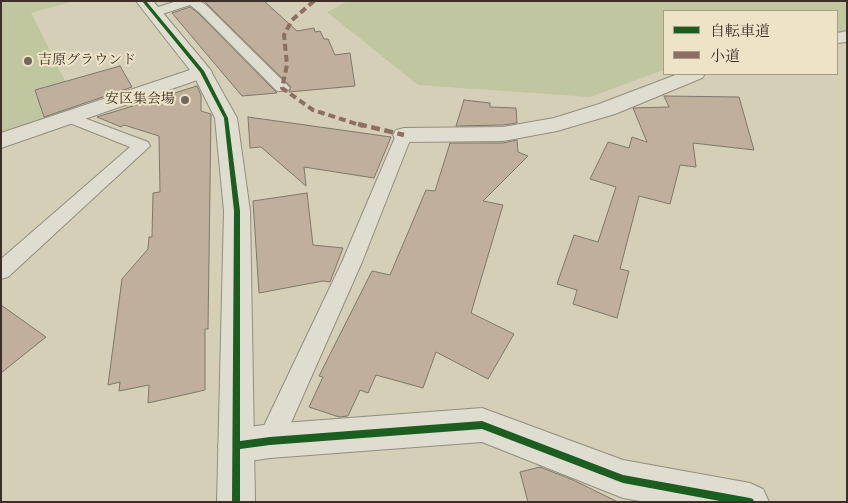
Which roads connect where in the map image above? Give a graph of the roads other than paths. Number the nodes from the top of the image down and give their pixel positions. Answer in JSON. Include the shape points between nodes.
{"nodes":[{"id":1,"x":191,"y":1,"type":"edge"},
{"id":2,"x":148,"y":7,"type":"edge"},
{"id":3,"x":202,"y":72,"type":"junction"},
{"id":4,"x":692,"y":75,"type":"edge"},
{"id":5,"x":282,"y":88,"type":"dead end"},
{"id":6,"x":68,"y":117,"type":"junction"},
{"id":7,"x":404,"y":135,"type":"joint"},
{"id":8,"x":1,"y":141,"type":"edge"},
{"id":9,"x":1,"y":271,"type":"edge"},
{"id":10,"x":253,"y":444,"type":"junction"},
{"id":11,"x":236,"y":502,"type":"edge"},
{"id":12,"x":750,"y":502,"type":"edge"}],
"edges":[{"from":1,"to":2,"type":"lane"},
{"from":1,"to":5,"type":"lane","via":[[203,9]]},
{"from":2,"to":3,"type":"street"},
{"from":3,"to":6,"type":"street"},
{"from":3,"to":10,"type":"street","via":[[226,118],[237,211]]},
{"from":4,"to":7,"type":"street","via":[[607,109],[557,124],[503,134]]},
{"from":6,"to":8,"type":"street"},
{"from":6,"to":9,"type":"lane","via":[[142,146]]},
{"from":7,"to":10,"type":"lane","via":[[352,262]]},
{"from":10,"to":11,"type":"street"},
{"from":10,"to":12,"type":"street","via":[[482,425],[623,479]]}]}
